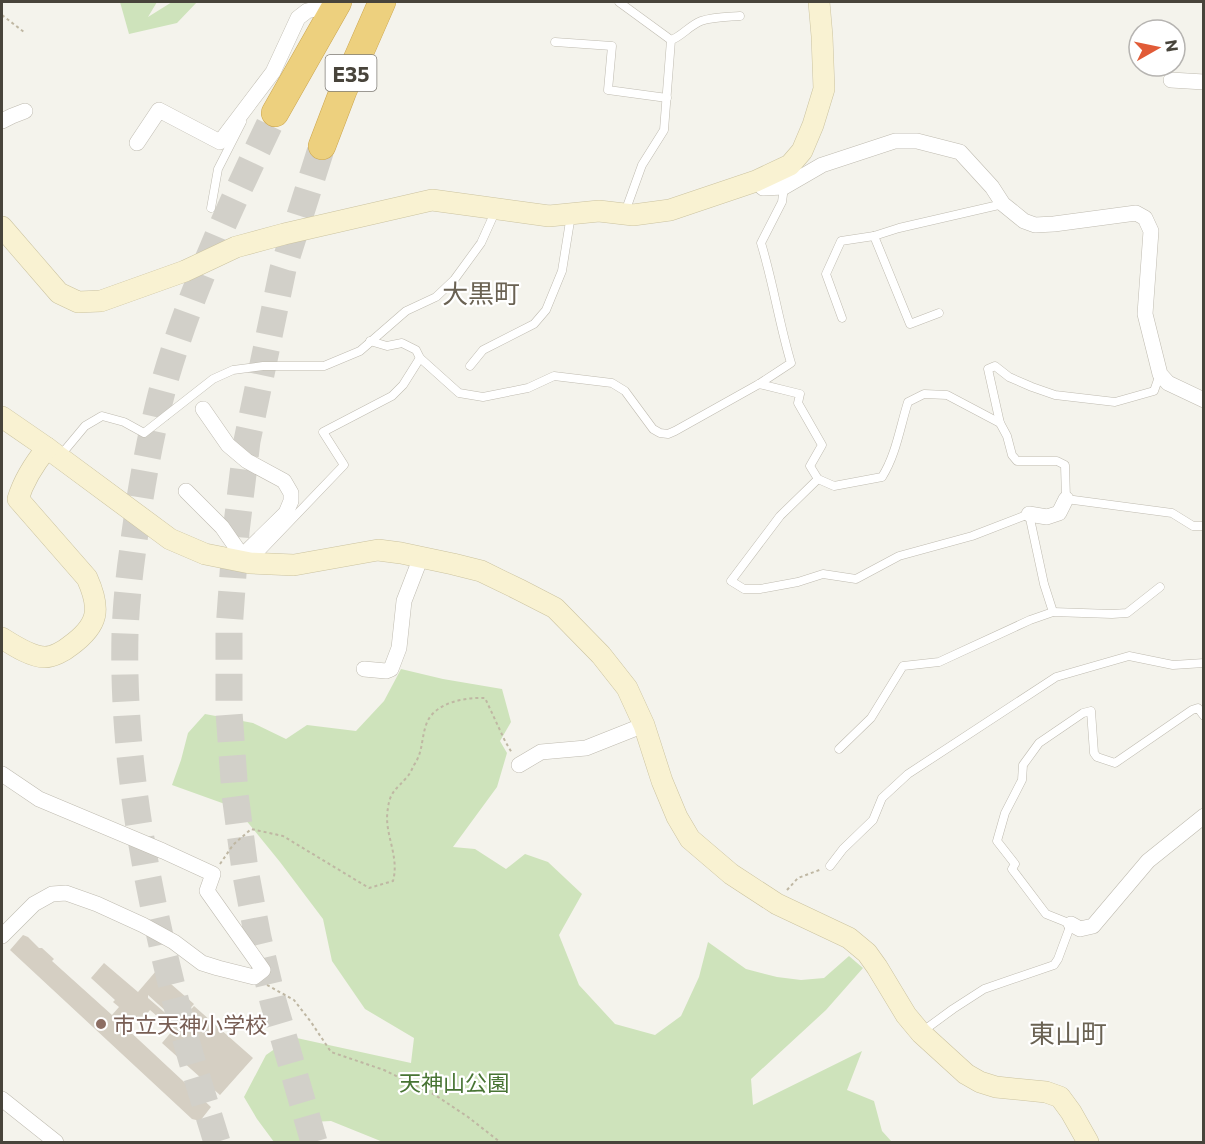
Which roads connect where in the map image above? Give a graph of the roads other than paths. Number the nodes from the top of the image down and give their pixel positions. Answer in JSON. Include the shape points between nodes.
{"nodes":[{"id":1,"x":382,"y":2,"type":"edge"},
{"id":2,"x":619,"y":2,"type":"edge"},
{"id":3,"x":819,"y":2,"type":"edge"},
{"id":4,"x":328,"y":5,"type":"edge"},
{"id":5,"x":740,"y":16,"type":"dead end"},
{"id":6,"x":671,"y":40,"type":"junction"},
{"id":7,"x":555,"y":42,"type":"dead end"},
{"id":8,"x":1171,"y":80,"type":"dead end"},
{"id":9,"x":1203,"y":82,"type":"edge"},
{"id":10,"x":667,"y":98,"type":"junction"},
{"id":11,"x":251,"y":101,"type":"junction"},
{"id":12,"x":26,"y":111,"type":"dead end"},
{"id":13,"x":275,"y":113,"type":"tunnel mouth"},
{"id":14,"x":2,"y":121,"type":"edge"},
{"id":15,"x":137,"y":143,"type":"dead end"},
{"id":16,"x":322,"y":146,"type":"tunnel mouth"},
{"id":17,"x":756,"y":181,"type":"junction"},
{"id":18,"x":784,"y":187,"type":"junction"},
{"id":19,"x":1003,"y":204,"type":"junction"},
{"id":20,"x":212,"y":208,"type":"dead end"},
{"id":21,"x":495,"y":209,"type":"junction"},
{"id":22,"x":571,"y":214,"type":"junction"},
{"id":23,"x":624,"y":214,"type":"junction"},
{"id":24,"x":2,"y":226,"type":"edge"},
{"id":25,"x":874,"y":236,"type":"junction"},
{"id":26,"x":939,"y":313,"type":"dead end"},
{"id":27,"x":842,"y":318,"type":"dead end"},
{"id":28,"x":370,"y":341,"type":"junction"},
{"id":29,"x":420,"y":358,"type":"junction"},
{"id":30,"x":470,"y":366,"type":"dead end"},
{"id":31,"x":1160,"y":374,"type":"junction"},
{"id":32,"x":759,"y":384,"type":"junction"},
{"id":33,"x":1203,"y":400,"type":"edge"},
{"id":34,"x":203,"y":410,"type":"dead end"},
{"id":35,"x":2,"y":417,"type":"edge"},
{"id":36,"x":1000,"y":423,"type":"junction"},
{"id":37,"x":53,"y":452,"type":"junction"},
{"id":38,"x":818,"y":479,"type":"junction"},
{"id":39,"x":186,"y":492,"type":"dead end"},
{"id":40,"x":1066,"y":500,"type":"junction"},
{"id":41,"x":1029,"y":514,"type":"junction"},
{"id":42,"x":1203,"y":526,"type":"edge"},
{"id":43,"x":421,"y":557,"type":"junction"},
{"id":44,"x":243,"y":562,"type":"junction"},
{"id":45,"x":1160,"y":586,"type":"dead end"},
{"id":46,"x":1053,"y":612,"type":"junction"},
{"id":47,"x":2,"y":638,"type":"edge"},
{"id":48,"x":1203,"y":663,"type":"edge"},
{"id":49,"x":364,"y":669,"type":"dead end"},
{"id":50,"x":1203,"y":716,"type":"edge"},
{"id":51,"x":644,"y":725,"type":"junction"},
{"id":52,"x":839,"y":749,"type":"dead end"},
{"id":53,"x":519,"y":765,"type":"road end"},
{"id":54,"x":2,"y":774,"type":"edge"},
{"id":55,"x":1203,"y":816,"type":"edge"},
{"id":56,"x":830,"y":866,"type":"road end"},
{"id":57,"x":1071,"y":924,"type":"junction"},
{"id":58,"x":2,"y":936,"type":"edge"},
{"id":59,"x":921,"y":1033,"type":"junction"},
{"id":60,"x":2,"y":1099,"type":"edge"},
{"id":61,"x":56,"y":1143,"type":"edge"},
{"id":62,"x":1088,"y":1143,"type":"edge"}],
"edges":[{"from":1,"to":16,"type":"highway","number":"E35"},
{"from":2,"to":6,"type":"lane"},
{"from":3,"to":17,"type":"street","via":[[824,89],[813,125],[802,151],[790,165]]},
{"from":4,"to":11,"type":"street","via":[[298,18],[273,72]]},
{"from":4,"to":13,"type":"highway","number":"E35"},
{"from":5,"to":6,"type":"lane","via":[[700,21]]},
{"from":6,"to":10,"type":"lane"},
{"from":7,"to":10,"type":"lane","via":[[612,46],[608,90]]},
{"from":8,"to":9,"type":"street"},
{"from":10,"to":23,"type":"lane","via":[[664,130],[642,165]]},
{"from":11,"to":15,"type":"street","via":[[219,142],[159,110]]},
{"from":11,"to":20,"type":"lane","via":[[218,169]]},
{"from":12,"to":14,"type":"street"},
{"from":17,"to":18,"type":"street","via":[[763,188]]},
{"from":17,"to":23,"type":"street","via":[[670,210]]},
{"from":18,"to":19,"type":"street","via":[[822,165],[895,141],[917,141],[960,152]]},
{"from":18,"to":32,"type":"lane","via":[[782,202],[761,243],[791,363]]},
{"from":19,"to":25,"type":"lane"},
{"from":19,"to":31,"type":"street","via":[[1035,225],[1136,213],[1145,218],[1151,231],[1145,314]]},
{"from":21,"to":22,"type":"street","via":[[549,216]]},
{"from":21,"to":24,"type":"street","via":[[432,200],[236,247],[101,301],[78,302],[59,294]]},
{"from":21,"to":28,"type":"lane","via":[[481,243],[454,279],[436,297],[406,311]]},
{"from":22,"to":23,"type":"street"},
{"from":22,"to":30,"type":"lane","via":[[562,271],[546,310],[534,324],[483,350]]},
{"from":25,"to":26,"type":"lane","via":[[910,324]]},
{"from":25,"to":27,"type":"lane","via":[[841,241],[826,274]]},
{"from":28,"to":29,"type":"lane","via":[[387,346],[402,343],[416,350]]},
{"from":28,"to":37,"type":"lane","via":[[360,351],[324,366],[232,370],[213,379],[144,433],[102,416]]},
{"from":29,"to":32,"type":"lane","via":[[459,393],[483,397],[528,388],[554,376],[612,383],[625,391],[653,429],[668,434]]},
{"from":29,"to":44,"type":"lane","via":[[392,396],[323,432],[344,465]]},
{"from":31,"to":33,"type":"street"},
{"from":31,"to":36,"type":"lane","via":[[1154,391],[1115,402],[1055,395],[1009,377],[995,366],[988,369]]},
{"from":32,"to":38,"type":"lane","via":[[800,394],[798,403],[822,445],[810,466]]},
{"from":34,"to":44,"type":"street","via":[[228,445],[284,481],[291,493],[286,513]]},
{"from":35,"to":37,"type":"street"},
{"from":36,"to":38,"type":"lane","via":[[947,395],[924,394],[908,402],[882,477],[834,486]]},
{"from":36,"to":40,"type":"lane","via":[[1017,461],[1057,461],[1065,465]]},
{"from":37,"to":44,"type":"street","via":[[170,539],[205,554]]},
{"from":37,"to":47,"type":"street","via":[[31,469],[18,499],[87,578],[96,609],[92,626],[64,651],[45,657],[23,651]]},
{"from":38,"to":41,"type":"lane","via":[[780,516],[731,581],[744,589],[760,589],[823,574],[856,579],[899,556],[972,536]]},
{"from":39,"to":44,"type":"street","via":[[222,527]]},
{"from":40,"to":41,"type":"street","via":[[1059,513],[1047,517]]},
{"from":40,"to":42,"type":"lane","via":[[1172,513],[1193,526]]},
{"from":41,"to":46,"type":"lane"},
{"from":43,"to":44,"type":"street","via":[[378,550],[294,565]]},
{"from":43,"to":49,"type":"street","via":[[404,601],[399,648],[391,669]]},
{"from":43,"to":51,"type":"street","via":[[481,571],[555,608],[627,688]]},
{"from":45,"to":46,"type":"lane","via":[[1127,613]]},
{"from":46,"to":52,"type":"lane","via":[[939,662],[903,666],[871,717]]},
{"from":48,"to":56,"type":"lane","via":[[1173,665],[1129,656],[1056,677],[908,774],[882,798],[873,820]]},
{"from":50,"to":57,"type":"lane","via":[[1198,708],[1192,710],[1115,764],[1094,753],[1090,711],[1040,743],[1023,765],[1022,780],[1005,813],[997,841],[1015,864],[1012,869],[1046,914]]},
{"from":51,"to":53,"type":"street","via":[[586,748],[541,752]]},
{"from":51,"to":59,"type":"street","via":[[662,782],[690,839],[731,874],[777,904],[849,938],[867,953]]},
{"from":54,"to":58,"type":"street","via":[[39,799],[213,874],[207,891],[263,970],[254,977],[202,963],[143,925],[66,893],[52,894],[34,904]]},
{"from":55,"to":57,"type":"street","via":[[1148,861],[1093,926],[1080,929]]},
{"from":57,"to":59,"type":"lane","via":[[1054,965],[984,988]]},
{"from":59,"to":62,"type":"street","via":[[980,1082],[1060,1097]]},
{"from":60,"to":61,"type":"street"}]}
